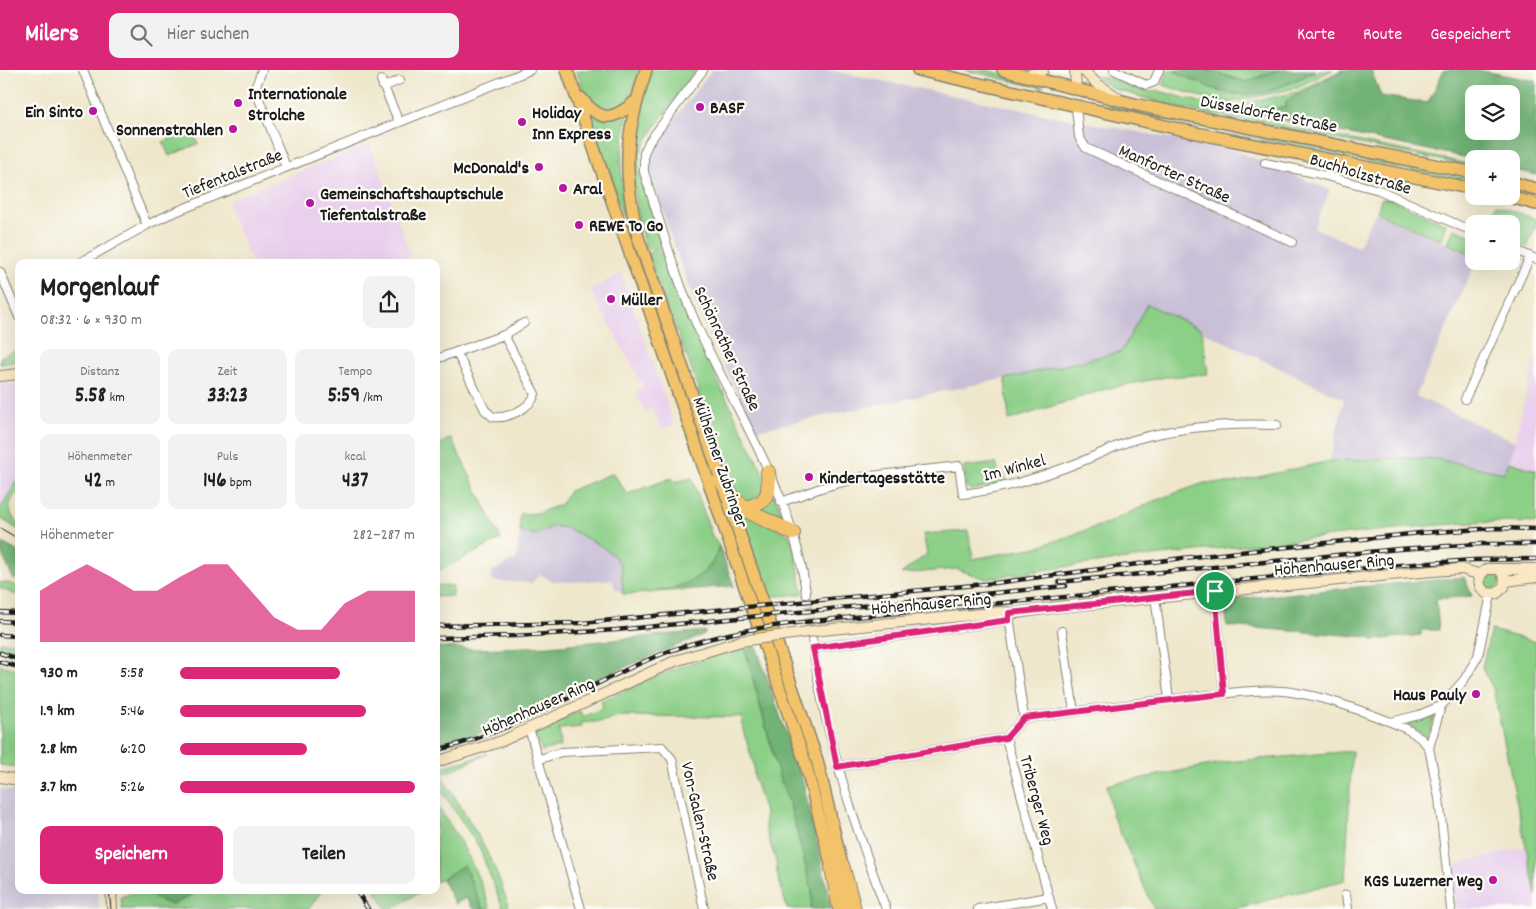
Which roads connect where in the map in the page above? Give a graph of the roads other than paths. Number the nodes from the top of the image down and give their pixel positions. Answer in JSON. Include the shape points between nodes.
{"nodes":[{"id":1,"x":83,"y":70,"type":"edge"},
{"id":2,"x":262,"y":70,"type":"edge"},
{"id":3,"x":530,"y":70,"type":"edge"},
{"id":4,"x":567,"y":70,"type":"edge"},
{"id":5,"x":646,"y":70,"type":"edge"},
{"id":6,"x":703,"y":70,"type":"edge"},
{"id":7,"x":918,"y":70,"type":"edge"},
{"id":8,"x":1003,"y":70,"type":"edge"},
{"id":9,"x":1043,"y":70,"type":"edge"},
{"id":10,"x":1075,"y":70,"type":"edge"},
{"id":11,"x":1083,"y":70,"type":"edge"},
{"id":12,"x":1114,"y":70,"type":"edge"},
{"id":13,"x":1159,"y":70,"type":"edge"},
{"id":14,"x":1027,"y":76,"type":"junction"},
{"id":15,"x":400,"y":80,"type":"dead end"},
{"id":16,"x":1076,"y":89,"type":"junction"},
{"id":17,"x":577,"y":93,"type":"junction"},
{"id":18,"x":636,"y":100,"type":"junction"},
{"id":19,"x":1124,"y":101,"type":"junction"},
{"id":20,"x":1076,"y":106,"type":"junction"},
{"id":21,"x":399,"y":122,"type":"junction"},
{"id":22,"x":1265,"y":163,"type":"dead end"},
{"id":23,"x":286,"y":167,"type":"junction"},
{"id":24,"x":1465,"y":171,"type":"edge"},
{"id":25,"x":1520,"y":185,"type":"edge"},
{"id":26,"x":1465,"y":187,"type":"edge"},
{"id":27,"x":1536,"y":189,"type":"edge"},
{"id":28,"x":1520,"y":200,"type":"edge"},
{"id":29,"x":1536,"y":204,"type":"edge"},
{"id":30,"x":147,"y":225,"type":"junction"},
{"id":31,"x":1465,"y":228,"type":"edge"},
{"id":32,"x":1292,"y":242,"type":"dead end"},
{"id":33,"x":1520,"y":252,"type":"edge"},
{"id":34,"x":1533,"y":258,"type":"edge"},
{"id":35,"x":86,"y":259,"type":"edge"},
{"id":36,"x":0,"y":272,"type":"edge"},
{"id":37,"x":15,"y":297,"type":"edge"},
{"id":38,"x":524,"y":323,"type":"dead end"},
{"id":39,"x":504,"y":335,"type":"junction"},
{"id":40,"x":457,"y":353,"type":"junction"},
{"id":41,"x":440,"y":358,"type":"edge"},
{"id":42,"x":15,"y":374,"type":"edge"},
{"id":43,"x":0,"y":376,"type":"edge"},
{"id":44,"x":1465,"y":400,"type":"dead end"},
{"id":45,"x":1277,"y":425,"type":"dead end"},
{"id":46,"x":768,"y":472,"type":"junction"},
{"id":47,"x":720,"y":479,"type":"junction"},
{"id":48,"x":781,"y":502,"type":"junction"},
{"id":49,"x":743,"y":508,"type":"junction"},
{"id":50,"x":793,"y":533,"type":"junction"},
{"id":51,"x":1536,"y":569,"type":"edge"},
{"id":52,"x":1500,"y":570,"type":"junction"},
{"id":53,"x":1480,"y":575,"type":"junction"},
{"id":54,"x":1536,"y":578,"type":"edge"},
{"id":55,"x":1506,"y":581,"type":"junction"},
{"id":56,"x":1215,"y":591,"type":"junction"},
{"id":57,"x":806,"y":594,"type":"tunnel mouth"},
{"id":58,"x":1491,"y":595,"type":"junction"},
{"id":59,"x":1156,"y":604,"type":"dead end"},
{"id":60,"x":1009,"y":616,"type":"junction"},
{"id":61,"x":1062,"y":630,"type":"dead end"},
{"id":62,"x":812,"y":638,"type":"tunnel mouth"},
{"id":63,"x":813,"y":648,"type":"junction"},
{"id":64,"x":1224,"y":694,"type":"junction"},
{"id":65,"x":1169,"y":699,"type":"junction"},
{"id":66,"x":1441,"y":706,"type":"junction"},
{"id":67,"x":1074,"y":712,"type":"junction"},
{"id":68,"x":1024,"y":718,"type":"junction"},
{"id":69,"x":1391,"y":722,"type":"junction"},
{"id":70,"x":529,"y":728,"type":"junction"},
{"id":71,"x":1006,"y":738,"type":"junction"},
{"id":72,"x":1429,"y":748,"type":"junction"},
{"id":73,"x":540,"y":759,"type":"junction"},
{"id":74,"x":440,"y":761,"type":"edge"},
{"id":75,"x":837,"y":767,"type":"junction"},
{"id":76,"x":0,"y":777,"type":"edge"},
{"id":77,"x":15,"y":779,"type":"edge"},
{"id":78,"x":839,"y":867,"type":"junction"},
{"id":79,"x":111,"y":894,"type":"edge"},
{"id":80,"x":1346,"y":895,"type":"dead end"},
{"id":81,"x":1049,"y":897,"type":"junction"},
{"id":82,"x":112,"y":909,"type":"edge"},
{"id":83,"x":582,"y":909,"type":"edge"},
{"id":84,"x":704,"y":909,"type":"edge"},
{"id":85,"x":840,"y":909,"type":"edge"},
{"id":86,"x":852,"y":909,"type":"edge"},
{"id":87,"x":886,"y":909,"type":"edge"},
{"id":88,"x":978,"y":909,"type":"edge"},
{"id":89,"x":1052,"y":909,"type":"edge"},
{"id":90,"x":1348,"y":909,"type":"edge"},
{"id":91,"x":1451,"y":909,"type":"edge"}],
"edges":[{"from":1,"to":30,"type":"street"},
{"from":2,"to":23,"type":"street","via":[[256,86],[257,94]]},
{"from":3,"to":21,"type":"street","name":"Tiefentalstraße"},
{"from":4,"to":17,"type":"main road","name":"Mülheimer Zubringer"},
{"from":5,"to":18,"type":"main road","name":"Mülheimer Zubringer"},
{"from":6,"to":46,"type":"street","name":"Schönrather Straße","via":[[649,142],[644,153],[644,172],[699,330],[750,429]]},
{"from":7,"to":20,"type":"main road","name":"Düsseldorfer Straße"},
{"from":8,"to":14,"type":"main road","name":"Düsseldorfer Straße"},
{"from":9,"to":14,"type":"street"},
{"from":10,"to":16,"type":"street"},
{"from":11,"to":19,"type":"street","via":[[1106,91]]},
{"from":12,"to":13,"type":"street","via":[[1146,85],[1151,85]]},
{"from":14,"to":16,"type":"main road","name":"Düsseldorfer Straße"},
{"from":15,"to":21,"type":"street","via":[[382,84]]},
{"from":16,"to":19,"type":"main road","name":"Düsseldorfer Straße"},
{"from":16,"to":20,"type":"main road"},
{"from":17,"to":18,"type":"main road","via":[[594,113],[607,117],[620,114]]},
{"from":17,"to":78,"type":"main road","name":"Mülheimer Zubringer"},
{"from":18,"to":47,"type":"main road","name":"Mülheimer Zubringer","via":[[627,155],[628,190],[633,214]]},
{"from":19,"to":24,"type":"main road","name":"Düsseldorfer Straße"},
{"from":20,"to":26,"type":"main road","name":"Düsseldorfer Straße"},
{"from":20,"to":32,"type":"street","name":"Manforter Straße","via":[[1079,137],[1086,148]]},
{"from":21,"to":23,"type":"street","name":"Tiefentalstraße"},
{"from":22,"to":31,"type":"street","name":"Buchholzstraße","via":[[1378,190]]},
{"from":23,"to":30,"type":"street","name":"Tiefentalstraße"},
{"from":25,"to":27,"type":"main road"},
{"from":28,"to":29,"type":"main road"},
{"from":30,"to":35,"type":"street","name":"Tiefentalstraße"},
{"from":33,"to":34,"type":"street"},
{"from":34,"to":44,"type":"street"},
{"from":36,"to":37,"type":"street"},
{"from":38,"to":39,"type":"street"},
{"from":39,"to":40,"type":"street"},
{"from":39,"to":40,"type":"street","via":[[535,394],[528,406],[504,416],[493,417],[485,410]]},
{"from":40,"to":41,"type":"street"},
{"from":42,"to":43,"type":"street"},
{"from":45,"to":48,"type":"street","name":"Im Winkel","via":[[1214,425],[1159,433],[1046,474],[990,490],[963,494],[959,466],[862,477]]},
{"from":46,"to":48,"type":"street","name":"Schönrather Straße"},
{"from":46,"to":49,"type":"highway","via":[[769,490],[765,499],[757,505]]},
{"from":47,"to":49,"type":"highway"},
{"from":47,"to":78,"type":"main road","name":"Mülheimer Zubringer","via":[[817,760]]},
{"from":48,"to":50,"type":"street","name":"Schönrather Straße"},
{"from":49,"to":50,"type":"highway"},
{"from":50,"to":57,"type":"street","name":"Schönrather Straße","via":[[800,553]]},
{"from":51,"to":52,"type":"street","name":"Höhenhauser Ring"},
{"from":52,"to":53,"type":"street","name":"Höhenhauser Ring","via":[[1492,568]]},
{"from":52,"to":55,"type":"street"},
{"from":53,"to":56,"type":"street","name":"Höhenhauser Ring","via":[[1462,569]]},
{"from":53,"to":58,"type":"street","via":[[1482,590]]},
{"from":54,"to":55,"type":"street"},
{"from":55,"to":58,"type":"street","via":[[1500,592]]},
{"from":56,"to":60,"type":"street","name":"Höhenhauser Ring"},
{"from":56,"to":64,"type":"street"},
{"from":58,"to":66,"type":"street","via":[[1478,656],[1464,680]]},
{"from":59,"to":65,"type":"street"},
{"from":60,"to":63,"type":"street","name":"Höhenhauser Ring"},
{"from":60,"to":68,"type":"street"},
{"from":60,"to":70,"type":"street","name":"Höhenhauser Ring","bridge":true,"via":[[822,630],[741,641],[676,662]]},
{"from":61,"to":67,"type":"street"},
{"from":62,"to":63,"type":"street"},
{"from":63,"to":75,"type":"street"},
{"from":64,"to":65,"type":"street"},
{"from":64,"to":69,"type":"street","via":[[1292,692],[1338,703]]},
{"from":65,"to":67,"type":"street"},
{"from":66,"to":69,"type":"street"},
{"from":66,"to":72,"type":"street"},
{"from":67,"to":68,"type":"street"},
{"from":68,"to":71,"type":"street","name":"Triberger Weg"},
{"from":69,"to":72,"type":"street","via":[[1418,736]]},
{"from":70,"to":73,"type":"street"},
{"from":70,"to":74,"type":"street","name":"Höhenhauser Ring","via":[[481,749]]},
{"from":71,"to":75,"type":"street"},
{"from":71,"to":81,"type":"street","name":"Triberger Weg"},
{"from":72,"to":91,"type":"street","via":[[1439,798]]},
{"from":73,"to":83,"type":"street"},
{"from":73,"to":84,"type":"street","name":"Von-Galen-Straße","via":[[561,752],[662,747],[672,758]]},
{"from":75,"to":87,"type":"street"},
{"from":76,"to":77,"type":"street"},
{"from":78,"to":85,"type":"highway"},
{"from":78,"to":86,"type":"highway"},
{"from":79,"to":82,"type":"street"},
{"from":80,"to":90,"type":"street"},
{"from":81,"to":88,"type":"street"},
{"from":81,"to":89,"type":"street","name":"Triberger Weg"}]}
